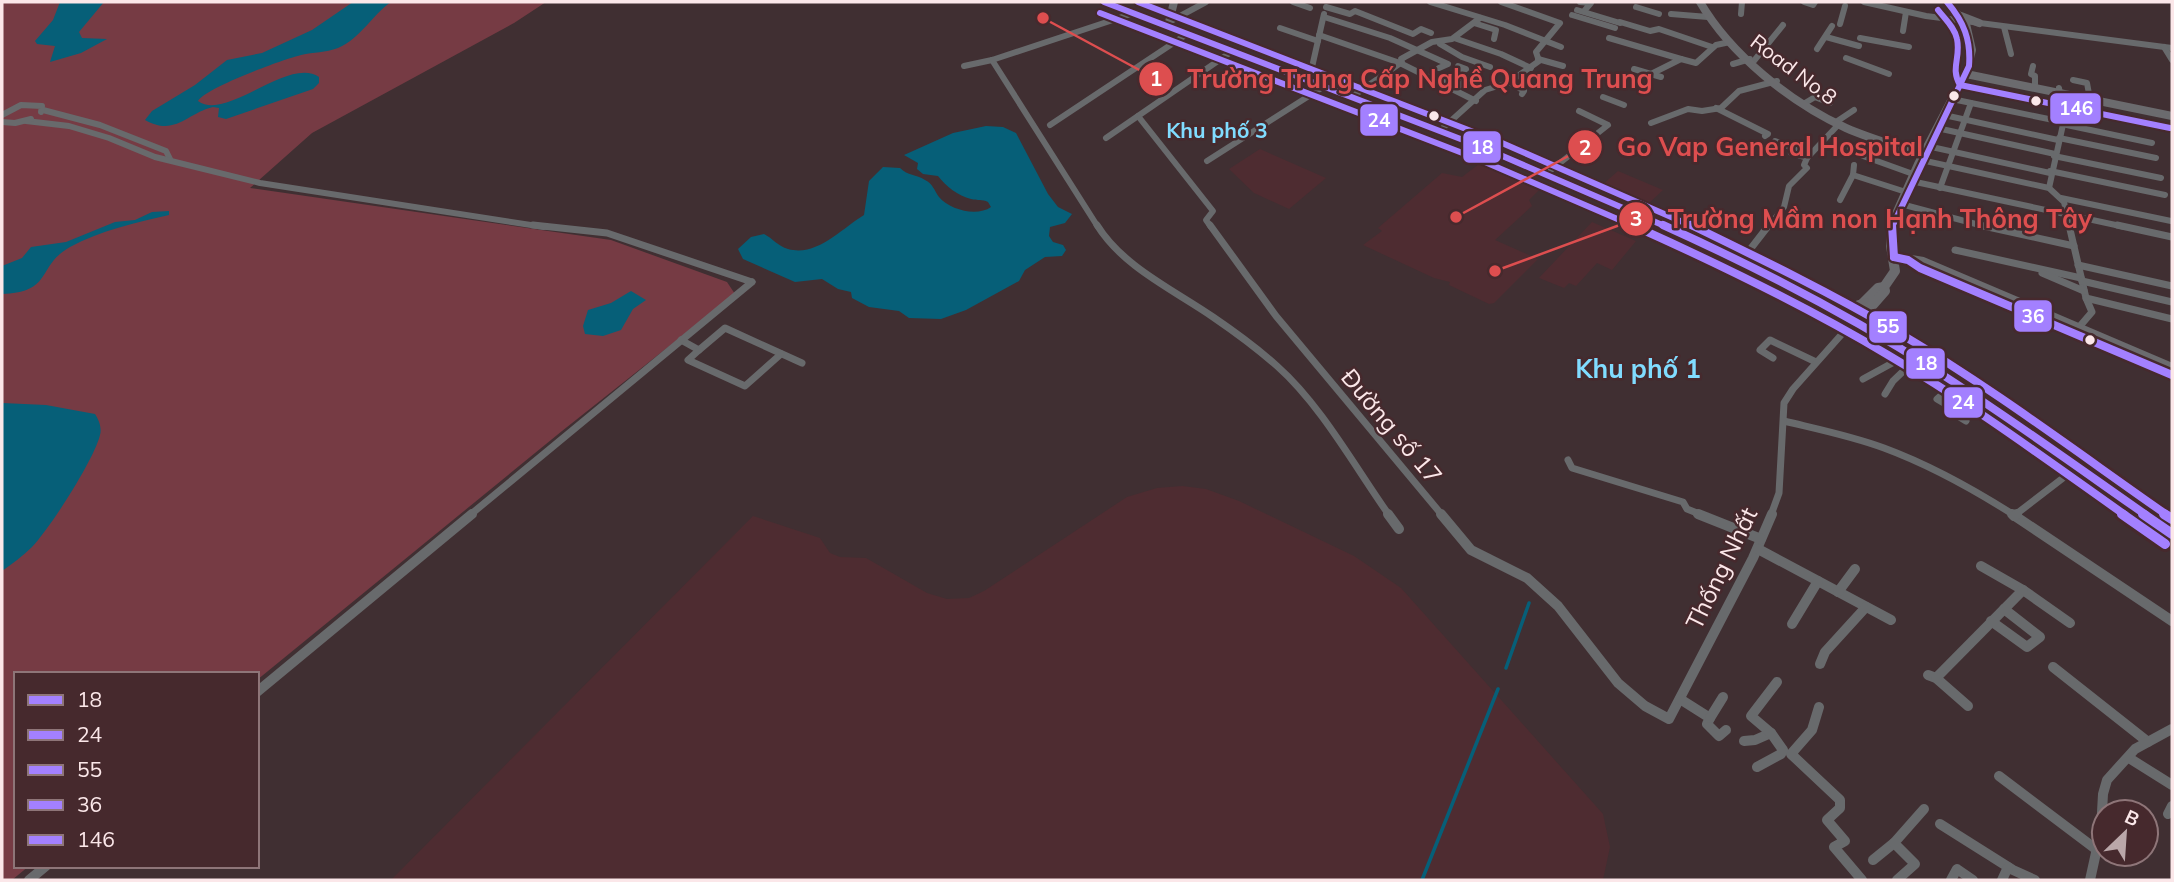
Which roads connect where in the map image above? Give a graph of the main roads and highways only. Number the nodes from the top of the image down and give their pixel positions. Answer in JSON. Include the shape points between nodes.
{"nodes":[{"id":1,"x":1104,"y":2,"type":"edge"},
{"id":2,"x":1117,"y":2,"type":"edge"},
{"id":3,"x":1174,"y":2,"type":"edge"},
{"id":4,"x":1700,"y":2,"type":"edge"},
{"id":5,"x":1947,"y":2,"type":"edge"},
{"id":6,"x":1134,"y":13,"type":"joint"},
{"id":7,"x":1958,"y":18,"type":"junction"},
{"id":8,"x":1979,"y":23,"type":"road end"},
{"id":9,"x":1168,"y":24,"type":"junction"},
{"id":10,"x":1967,"y":72,"type":"junction"},
{"id":11,"x":2059,"y":91,"type":"junction"},
{"id":12,"x":1374,"y":104,"type":"junction"},
{"id":13,"x":2172,"y":113,"type":"edge"},
{"id":14,"x":1924,"y":154,"type":"junction"},
{"id":15,"x":1549,"y":172,"type":"junction"},
{"id":16,"x":1609,"y":197,"type":"junction"},
{"id":17,"x":1894,"y":257,"type":"junction"},
{"id":18,"x":1884,"y":287,"type":"junction"},
{"id":19,"x":1864,"y":301,"type":"junction"},
{"id":20,"x":1833,"y":304,"type":"junction"},
{"id":21,"x":1854,"y":320,"type":"junction"},
{"id":22,"x":2076,"y":331,"type":"junction"},
{"id":23,"x":2172,"y":368,"type":"edge"},
{"id":24,"x":2172,"y":375,"type":"edge"},
{"id":25,"x":2080,"y":465,"type":"junction"},
{"id":26,"x":2172,"y":524,"type":"edge"},
{"id":27,"x":2172,"y":534,"type":"edge"}],
"edges":[{"from":1,"to":6,"type":"main road"},
{"from":2,"to":9,"type":"main road"},
{"from":3,"to":9,"type":"main road"},
{"from":4,"to":14,"type":"main road","name":"Road No.8","via":[[1730,42],[1805,103],[1837,123]]},
{"from":5,"to":7,"type":"main road"},
{"from":6,"to":9,"type":"main road"},
{"from":7,"to":8,"type":"main road"},
{"from":7,"to":10,"type":"main road","name":"Thống Nhất","via":[[1972,45]]},
{"from":9,"to":12,"type":"main road"},
{"from":9,"to":12,"type":"main road"},
{"from":10,"to":11,"type":"main road"},
{"from":10,"to":11,"type":"main road"},
{"from":10,"to":14,"type":"main road","name":"Thống Nhất"},
{"from":11,"to":13,"type":"main road"},
{"from":11,"to":13,"type":"main road"},
{"from":12,"to":15,"type":"main road"},
{"from":12,"to":15,"type":"main road"},
{"from":14,"to":17,"type":"main road","name":"Thống Nhất","via":[[1891,229]]},
{"from":15,"to":16,"type":"main road"},
{"from":16,"to":20,"type":"main road","via":[[1745,256]]},
{"from":16,"to":21,"type":"main road"},
{"from":17,"to":18,"type":"main road","name":"Thống Nhất","via":[[1895,271]]},
{"from":17,"to":22,"type":"main road"},
{"from":18,"to":19,"type":"main road","name":"Thống Nhất"},
{"from":18,"to":21,"type":"main road","name":"Thống Nhất"},
{"from":19,"to":20,"type":"main road","via":[[1854,306]]},
{"from":19,"to":21,"type":"main road","name":"Thống Nhất"},
{"from":20,"to":21,"type":"main road"},
{"from":21,"to":25,"type":"main road"},
{"from":21,"to":25,"type":"main road","via":[[1947,369]]},
{"from":22,"to":23,"type":"main road"},
{"from":22,"to":24,"type":"main road"},
{"from":25,"to":26,"type":"main road"},
{"from":25,"to":27,"type":"main road"}]}
